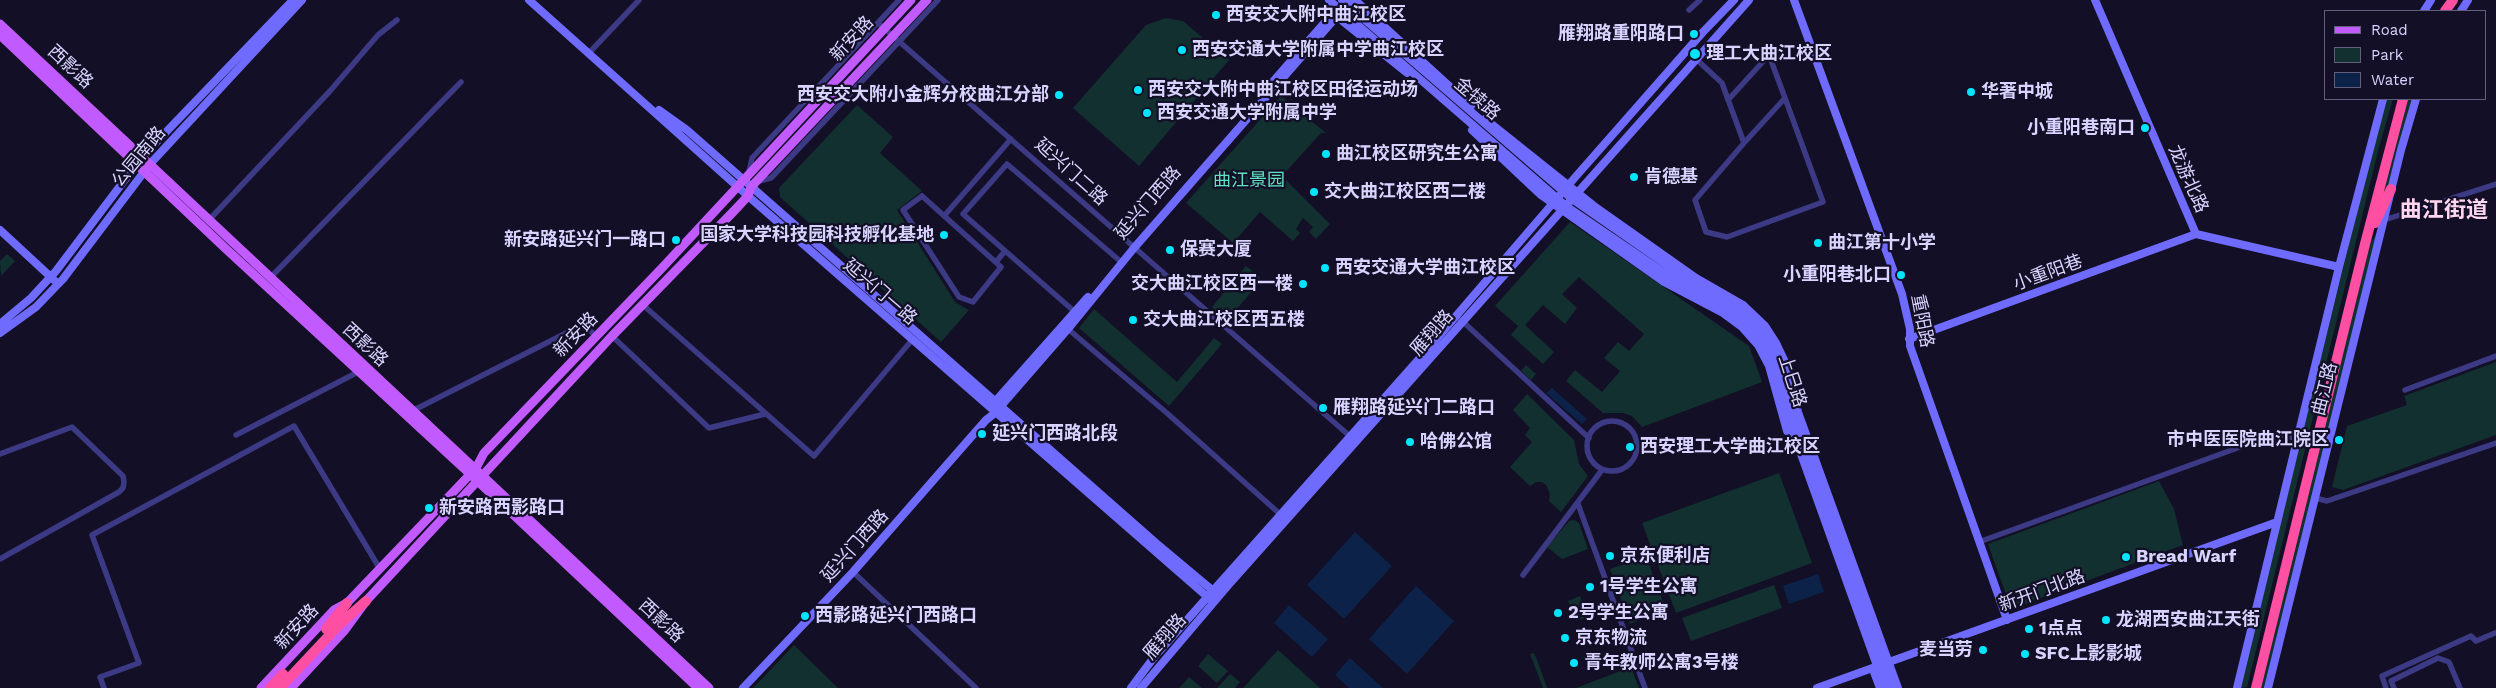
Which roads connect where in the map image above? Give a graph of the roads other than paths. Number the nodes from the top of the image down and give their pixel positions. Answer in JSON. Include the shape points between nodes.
{"nodes":[{"id":1,"x":293,"y":0,"type":"edge"},
{"id":2,"x":302,"y":0,"type":"edge"},
{"id":3,"x":529,"y":0,"type":"edge"},
{"id":4,"x":537,"y":0,"type":"edge"},
{"id":5,"x":639,"y":0,"type":"edge"},
{"id":6,"x":899,"y":0,"type":"edge"},
{"id":7,"x":911,"y":0,"type":"edge"},
{"id":8,"x":927,"y":0,"type":"edge"},
{"id":9,"x":938,"y":0,"type":"edge"},
{"id":10,"x":1328,"y":0,"type":"edge"},
{"id":11,"x":1700,"y":0,"type":"edge"},
{"id":12,"x":1734,"y":0,"type":"edge"},
{"id":13,"x":1749,"y":0,"type":"edge"},
{"id":14,"x":1794,"y":0,"type":"edge"},
{"id":15,"x":2094,"y":0,"type":"edge"},
{"id":16,"x":1347,"y":1,"type":"edge"},
{"id":17,"x":1689,"y":10,"type":"dead end"},
{"id":18,"x":1338,"y":12,"type":"junction"},
{"id":19,"x":397,"y":20,"type":"dead end"},
{"id":20,"x":0,"y":24,"type":"edge"},
{"id":21,"x":881,"y":26,"type":"junction"},
{"id":22,"x":0,"y":35,"type":"edge"},
{"id":23,"x":896,"y":39,"type":"junction"},
{"id":24,"x":591,"y":52,"type":"junction"},
{"id":25,"x":1696,"y":59,"type":"junction"},
{"id":26,"x":461,"y":82,"type":"dead end"},
{"id":27,"x":1786,"y":98,"type":"junction"},
{"id":28,"x":1728,"y":100,"type":"junction"},
{"id":29,"x":2383,"y":100,"type":"edge"},
{"id":30,"x":2397,"y":100,"type":"edge"},
{"id":31,"x":2403,"y":100,"type":"edge"},
{"id":32,"x":2416,"y":100,"type":"edge"},
{"id":33,"x":1011,"y":139,"type":"junction"},
{"id":34,"x":1744,"y":143,"type":"junction"},
{"id":35,"x":139,"y":160,"type":"junction"},
{"id":36,"x":148,"y":168,"type":"junction"},
{"id":37,"x":740,"y":183,"type":"junction"},
{"id":38,"x":2496,"y":184,"type":"edge"},
{"id":39,"x":752,"y":188,"type":"junction"},
{"id":40,"x":1566,"y":189,"type":"junction"},
{"id":41,"x":2391,"y":189,"type":"junction"},
{"id":42,"x":1575,"y":196,"type":"junction"},
{"id":43,"x":1555,"y":201,"type":"junction"},
{"id":44,"x":1564,"y":208,"type":"junction"},
{"id":45,"x":944,"y":216,"type":"junction"},
{"id":46,"x":209,"y":220,"type":"junction"},
{"id":47,"x":2384,"y":220,"type":"junction"},
{"id":48,"x":0,"y":230,"type":"edge"},
{"id":49,"x":2196,"y":234,"type":"junction"},
{"id":50,"x":2364,"y":244,"type":"junction"},
{"id":51,"x":1132,"y":246,"type":"junction"},
{"id":52,"x":1005,"y":251,"type":"junction"},
{"id":53,"x":1120,"y":261,"type":"junction"},
{"id":54,"x":996,"y":262,"type":"junction"},
{"id":55,"x":2339,"y":267,"type":"junction"},
{"id":56,"x":50,"y":277,"type":"junction"},
{"id":57,"x":270,"y":278,"type":"junction"},
{"id":58,"x":59,"y":284,"type":"junction"},
{"id":59,"x":643,"y":305,"type":"junction"},
{"id":60,"x":1075,"y":312,"type":"junction"},
{"id":61,"x":1459,"y":318,"type":"junction"},
{"id":62,"x":0,"y":324,"type":"edge"},
{"id":63,"x":1068,"y":329,"type":"junction"},
{"id":64,"x":0,"y":333,"type":"edge"},
{"id":65,"x":597,"y":336,"type":"junction"},
{"id":66,"x":612,"y":336,"type":"junction"},
{"id":67,"x":1909,"y":339,"type":"junction"},
{"id":68,"x":912,"y":340,"type":"junction"},
{"id":69,"x":2496,"y":356,"type":"edge"},
{"id":70,"x":360,"y":371,"type":"junction"},
{"id":71,"x":2405,"y":390,"type":"dead end"},
{"id":72,"x":995,"y":407,"type":"junction"},
{"id":73,"x":412,"y":411,"type":"junction"},
{"id":74,"x":765,"y":414,"type":"junction"},
{"id":75,"x":236,"y":435,"type":"dead end"},
{"id":76,"x":1350,"y":437,"type":"junction"},
{"id":77,"x":1589,"y":438,"type":"junction"},
{"id":78,"x":1359,"y":439,"type":"junction"},
{"id":79,"x":2298,"y":439,"type":"junction"},
{"id":80,"x":2496,"y":443,"type":"edge"},
{"id":81,"x":0,"y":454,"type":"edge"},
{"id":82,"x":1602,"y":470,"type":"junction"},
{"id":83,"x":473,"y":471,"type":"junction"},
{"id":84,"x":480,"y":478,"type":"junction"},
{"id":85,"x":2315,"y":498,"type":"junction"},
{"id":86,"x":1578,"y":504,"type":"junction"},
{"id":87,"x":1281,"y":515,"type":"junction"},
{"id":88,"x":2277,"y":522,"type":"junction"},
{"id":89,"x":1979,"y":542,"type":"junction"},
{"id":90,"x":0,"y":559,"type":"edge"},
{"id":91,"x":380,"y":569,"type":"junction"},
{"id":92,"x":852,"y":572,"type":"junction"},
{"id":93,"x":1523,"y":575,"type":"dead end"},
{"id":94,"x":1213,"y":590,"type":"junction"},
{"id":95,"x":1207,"y":597,"type":"junction"},
{"id":96,"x":1220,"y":597,"type":"junction"},
{"id":97,"x":366,"y":600,"type":"junction"},
{"id":98,"x":347,"y":603,"type":"junction"},
{"id":99,"x":1214,"y":603,"type":"junction"},
{"id":100,"x":2007,"y":620,"type":"junction"},
{"id":101,"x":2495,"y":633,"type":"edge"},
{"id":102,"x":1880,"y":665,"type":"junction"},
{"id":103,"x":104,"y":688,"type":"edge"},
{"id":104,"x":261,"y":688,"type":"edge"},
{"id":105,"x":270,"y":688,"type":"edge"},
{"id":106,"x":280,"y":688,"type":"edge"},
{"id":107,"x":290,"y":688,"type":"edge"},
{"id":108,"x":698,"y":688,"type":"edge"},
{"id":109,"x":709,"y":688,"type":"edge"},
{"id":110,"x":743,"y":688,"type":"edge"},
{"id":111,"x":976,"y":688,"type":"edge"},
{"id":112,"x":1131,"y":688,"type":"edge"},
{"id":113,"x":1141,"y":688,"type":"edge"},
{"id":114,"x":1645,"y":688,"type":"edge"},
{"id":115,"x":1817,"y":688,"type":"edge"},
{"id":116,"x":1880,"y":688,"type":"edge"},
{"id":117,"x":1886,"y":688,"type":"edge"},
{"id":118,"x":1892,"y":688,"type":"edge"},
{"id":119,"x":1898,"y":688,"type":"edge"},
{"id":120,"x":2237,"y":688,"type":"edge"},
{"id":121,"x":2251,"y":688,"type":"edge"},
{"id":122,"x":2256,"y":688,"type":"edge"},
{"id":123,"x":2268,"y":688,"type":"edge"},
{"id":124,"x":2386,"y":688,"type":"edge"},
{"id":125,"x":2394,"y":688,"type":"edge"},
{"id":126,"x":2460,"y":688,"type":"edge"}],
"edges":[{"from":1,"to":35,"type":"main road","name":"公园南路"},
{"from":2,"to":36,"type":"main road","name":"公园南路"},
{"from":3,"to":24,"type":"main road","name":"延兴门一路"},
{"from":4,"to":24,"type":"main road","name":"延兴门一路"},
{"from":5,"to":24,"type":"street"},
{"from":6,"to":21,"type":"street"},
{"from":7,"to":21,"type":"main road","name":"新安路"},
{"from":8,"to":23,"type":"main road","name":"新安路"},
{"from":9,"to":23,"type":"street"},
{"from":10,"to":18,"type":"main road","name":"金犊路"},
{"from":11,"to":17,"type":"street"},
{"from":12,"to":40,"type":"main road","name":"雁翔路"},
{"from":13,"to":25,"type":"main road","name":"雁翔路"},
{"from":14,"to":67,"type":"main road","name":"重阳路","via":[[1902,294],[1909,321]]},
{"from":15,"to":49,"type":"main road","name":"龙游北路"},
{"from":16,"to":18,"type":"main road","name":"延兴门西路"},
{"from":16,"to":40,"type":"main road","name":"金犊路"},
{"from":18,"to":43,"type":"main road","name":"金犊路"},
{"from":18,"to":51,"type":"main road","name":"延兴门西路"},
{"from":19,"to":46,"type":"street","via":[[378,35]]},
{"from":20,"to":35,"type":"main road","name":"西影路"},
{"from":21,"to":23,"type":"street","name":"延兴门二路"},
{"from":21,"to":37,"type":"main road","name":"新安路"},
{"from":22,"to":35,"type":"main road","name":"西影路"},
{"from":23,"to":33,"type":"street","name":"延兴门二路"},
{"from":23,"to":39,"type":"main road","name":"新安路"},
{"from":24,"to":37,"type":"main road","name":"延兴门一路","via":[[687,130]]},
{"from":25,"to":28,"type":"street","via":[[1722,84]]},
{"from":25,"to":42,"type":"main road","name":"雁翔路"},
{"from":26,"to":57,"type":"street"},
{"from":27,"to":28,"type":"street","via":[[1769,55]]},
{"from":27,"to":34,"type":"street"},
{"from":27,"to":34,"type":"street","via":[[1823,202],[1727,237],[1706,232],[1695,200]]},
{"from":28,"to":34,"type":"street"},
{"from":29,"to":55,"type":"main road","name":"曲江路"},
{"from":30,"to":121,"type":"highway","name":"曲江路"},
{"from":31,"to":50,"type":"highway","name":"曲江路"},
{"from":32,"to":41,"type":"main road","name":"曲江路"},
{"from":33,"to":45,"type":"street"},
{"from":33,"to":51,"type":"street","name":"延兴门二路"},
{"from":35,"to":36,"type":"main road","name":"西影路"},
{"from":35,"to":56,"type":"main road","name":"公园南路"},
{"from":36,"to":46,"type":"main road","name":"西影路"},
{"from":36,"to":58,"type":"main road","name":"公园南路"},
{"from":36,"to":70,"type":"main road","name":"西影路","via":[[225,248]]},
{"from":37,"to":39,"type":"main road","name":"延兴门一路"},
{"from":37,"to":65,"type":"main road","name":"新安路"},
{"from":38,"to":47,"type":"street"},
{"from":39,"to":59,"type":"main road","name":"新安路"},
{"from":39,"to":68,"type":"main road","name":"延兴门一路"},
{"from":39,"to":72,"type":"main road","name":"延兴门一路"},
{"from":40,"to":42,"type":"main road","name":"金犊路"},
{"from":40,"to":43,"type":"main road","name":"雁翔路"},
{"from":41,"to":47,"type":"main road","name":"曲江路"},
{"from":41,"to":50,"type":"highway"},
{"from":42,"to":44,"type":"main road","name":"雁翔路"},
{"from":42,"to":102,"type":"main road","name":"上巳路","via":[[1677,272],[1742,311],[1767,338],[1780,366],[1794,417]]},
{"from":43,"to":44,"type":"main road","name":"上巳路"},
{"from":43,"to":61,"type":"main road","name":"雁翔路"},
{"from":44,"to":61,"type":"main road","name":"雁翔路"},
{"from":44,"to":102,"type":"main road","name":"上巳路","via":[[1666,274],[1730,310],[1760,338],[1777,374],[1788,418]]},
{"from":45,"to":54,"type":"street"},
{"from":45,"to":54,"type":"street","via":[[922,196],[903,210],[959,297],[973,302],[1002,267]]},
{"from":46,"to":57,"type":"main road","name":"西影路"},
{"from":47,"to":85,"type":"main road","name":"曲江路"},
{"from":48,"to":56,"type":"main road"},
{"from":49,"to":55,"type":"main road","name":"龙游北路"},
{"from":49,"to":67,"type":"main road","name":"小重阳巷"},
{"from":50,"to":122,"type":"highway","name":"曲江路"},
{"from":51,"to":53,"type":"main road","name":"延兴门西路"},
{"from":51,"to":63,"type":"main road","name":"延兴门西路"},
{"from":51,"to":76,"type":"street","name":"延兴门二路"},
{"from":52,"to":53,"type":"street","via":[[963,214],[1008,164]]},
{"from":52,"to":54,"type":"street"},
{"from":52,"to":60,"type":"street"},
{"from":53,"to":60,"type":"main road","name":"延兴门西路"},
{"from":55,"to":79,"type":"main road","name":"曲江路"},
{"from":56,"to":58,"type":"main road"},
{"from":56,"to":62,"type":"main road","name":"公园南路"},
{"from":57,"to":73,"type":"main road","name":"西影路"},
{"from":58,"to":64,"type":"main road","name":"公园南路","via":[[36,307]]},
{"from":59,"to":66,"type":"main road","name":"新安路"},
{"from":59,"to":74,"type":"street"},
{"from":60,"to":72,"type":"main road","name":"延兴门西路"},
{"from":61,"to":76,"type":"main road","name":"雁翔路"},
{"from":61,"to":77,"type":"street"},
{"from":61,"to":78,"type":"main road","name":"雁翔路"},
{"from":63,"to":72,"type":"main road","name":"延兴门西路"},
{"from":63,"to":87,"type":"street"},
{"from":65,"to":73,"type":"street","via":[[582,325]]},
{"from":65,"to":83,"type":"main road","name":"新安路","via":[[484,453]]},
{"from":66,"to":74,"type":"street","via":[[709,428]]},
{"from":66,"to":84,"type":"main road","name":"新安路"},
{"from":67,"to":89,"type":"main road","name":"重阳路"},
{"from":68,"to":72,"type":"main road","name":"延兴门一路"},
{"from":68,"to":74,"type":"street","via":[[814,456]]},
{"from":69,"to":71,"type":"street"},
{"from":70,"to":75,"type":"street"},
{"from":70,"to":83,"type":"main road","name":"西影路"},
{"from":72,"to":92,"type":"main road","name":"延兴门西路"},
{"from":72,"to":94,"type":"main road","name":"延兴门一路"},
{"from":72,"to":95,"type":"main road","name":"延兴门一路"},
{"from":73,"to":83,"type":"main road","name":"西影路"},
{"from":76,"to":78,"type":"street","name":"延兴门二路"},
{"from":76,"to":87,"type":"main road","name":"雁翔路"},
{"from":77,"to":82,"type":"street","via":[[1587,445],[1591,460]]},
{"from":77,"to":82,"type":"street","via":[[1597,426],[1610,421],[1624,424],[1634,434],[1637,448],[1632,463],[1618,471]]},
{"from":78,"to":96,"type":"main road","name":"雁翔路"},
{"from":79,"to":88,"type":"main road","name":"曲江路"},
{"from":79,"to":89,"type":"street","via":[[2283,434],[2273,435]]},
{"from":80,"to":85,"type":"street","via":[[2327,501]]},
{"from":81,"to":90,"type":"street","via":[[72,427],[123,476],[124,482],[119,492]]},
{"from":82,"to":86,"type":"street"},
{"from":83,"to":84,"type":"main road","name":"西影路"},
{"from":83,"to":91,"type":"main road","name":"新安路"},
{"from":84,"to":97,"type":"main road","name":"新安路"},
{"from":84,"to":108,"type":"main road","name":"西影路"},
{"from":84,"to":109,"type":"main road","name":"西影路"},
{"from":85,"to":123,"type":"main road","name":"曲江路"},
{"from":86,"to":93,"type":"street"},
{"from":86,"to":114,"type":"street"},
{"from":87,"to":94,"type":"main road","name":"雁翔路"},
{"from":88,"to":100,"type":"main road","name":"新开门北路"},
{"from":88,"to":120,"type":"main road","name":"曲江路"},
{"from":89,"to":100,"type":"main road","name":"重阳路"},
{"from":91,"to":98,"type":"main road","name":"新安路"},
{"from":91,"to":103,"type":"street","via":[[294,426],[92,535],[139,662],[100,677]]},
{"from":92,"to":110,"type":"main road","name":"延兴门西路"},
{"from":92,"to":111,"type":"street"},
{"from":94,"to":95,"type":"main road","name":"雁翔路"},
{"from":94,"to":96,"type":"main road","name":"延兴门一路"},
{"from":95,"to":99,"type":"main road","name":"延兴门一路"},
{"from":95,"to":112,"type":"main road","name":"雁翔路"},
{"from":96,"to":99,"type":"main road","name":"雁翔路"},
{"from":97,"to":106,"type":"highway"},
{"from":97,"to":107,"type":"main road","name":"新安路","via":[[344,631]]},
{"from":98,"to":104,"type":"main road","name":"新安路","via":[[334,610]]},
{"from":98,"to":105,"type":"highway"},
{"from":99,"to":113,"type":"main road","name":"雁翔路"},
{"from":100,"to":102,"type":"main road","name":"新开门北路"},
{"from":101,"to":124,"type":"street","via":[[2476,641],[2471,636],[2382,676]]},
{"from":102,"to":115,"type":"main road","name":"新开门北路"},
{"from":102,"to":116,"type":"main road"},
{"from":102,"to":117,"type":"main road"},
{"from":102,"to":118,"type":"main road"},
{"from":102,"to":119,"type":"main road"},
{"from":125,"to":126,"type":"street","via":[[2391,681],[2438,658],[2449,662]]}]}
